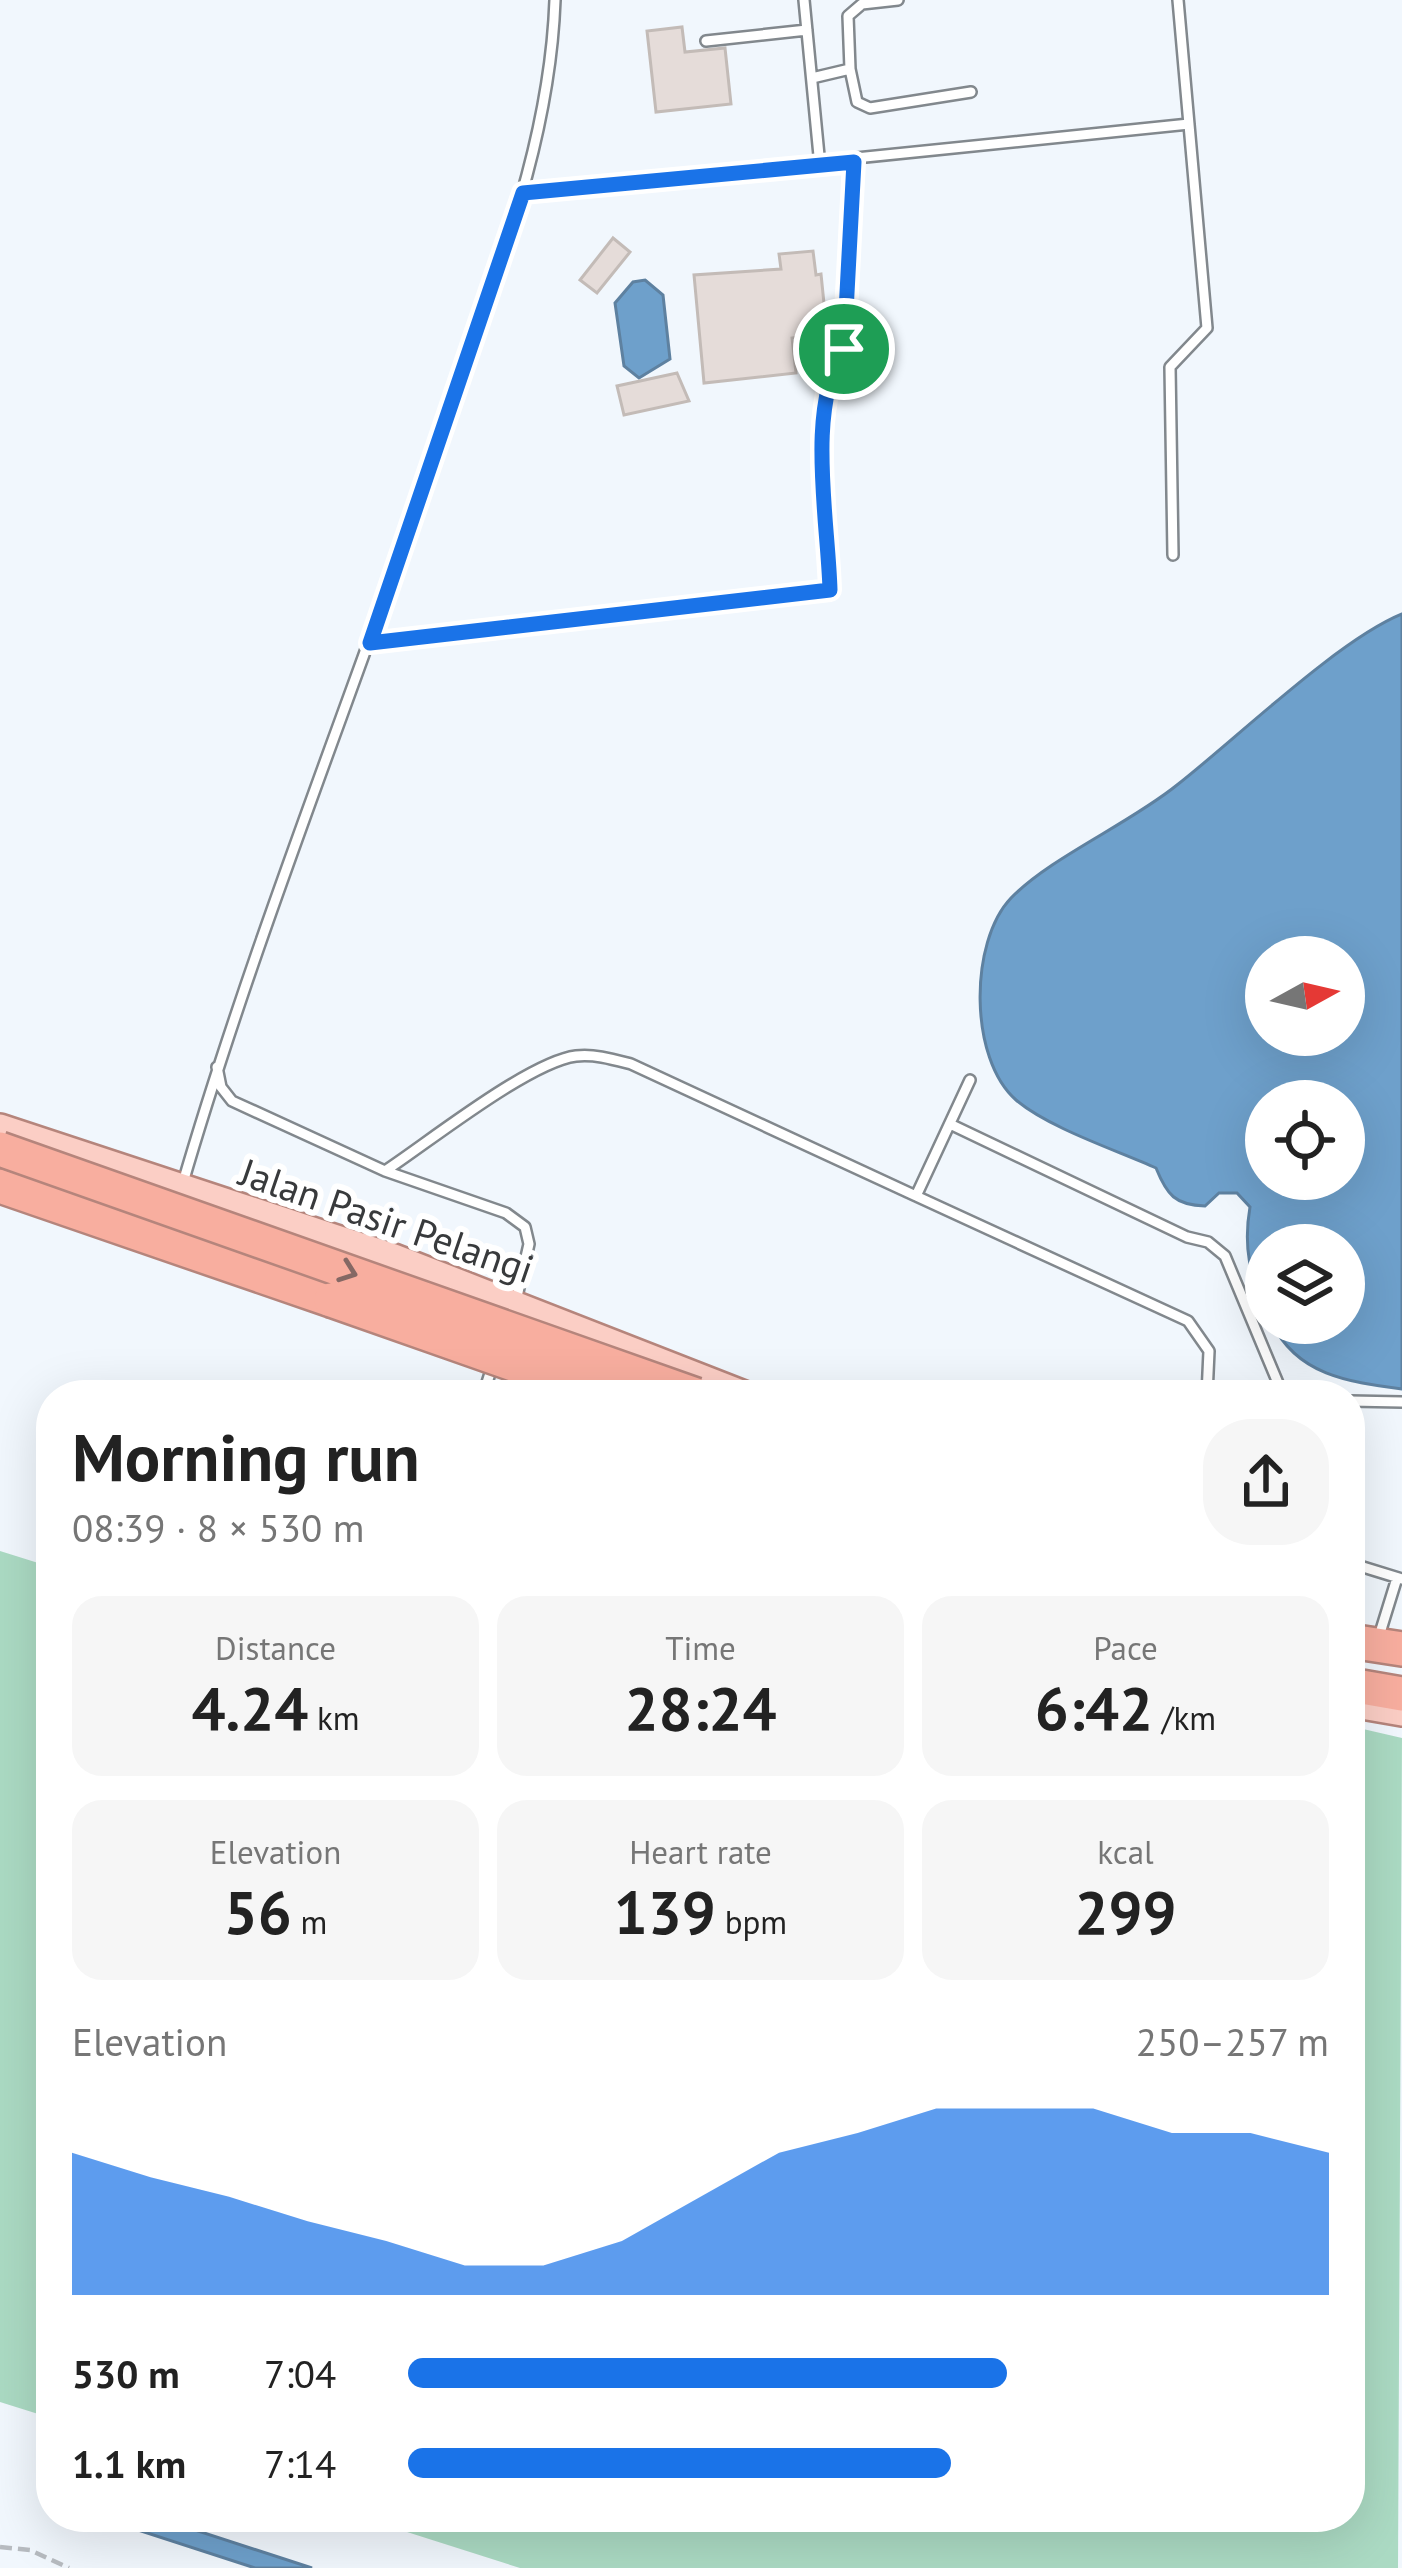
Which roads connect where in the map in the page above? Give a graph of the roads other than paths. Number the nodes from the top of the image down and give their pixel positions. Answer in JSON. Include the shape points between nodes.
{"nodes":[{"id":1,"x":554,"y":0,"type":"edge"},
{"id":2,"x":804,"y":0,"type":"edge"},
{"id":3,"x":898,"y":0,"type":"edge"},
{"id":4,"x":1178,"y":0,"type":"edge"},
{"id":5,"x":807,"y":30,"type":"junction"},
{"id":6,"x":706,"y":41,"type":"dead end"},
{"id":7,"x":850,"y":69,"type":"junction"},
{"id":8,"x":812,"y":78,"type":"junction"},
{"id":9,"x":971,"y":92,"type":"dead end"},
{"id":10,"x":1189,"y":124,"type":"junction"},
{"id":11,"x":854,"y":162,"type":"junction"},
{"id":12,"x":820,"y":166,"type":"junction"},
{"id":13,"x":523,"y":193,"type":"junction"},
{"id":14,"x":1173,"y":555,"type":"dead end"},
{"id":15,"x":370,"y":643,"type":"junction"},
{"id":16,"x":216,"y":1062,"type":"junction"},
{"id":17,"x":970,"y":1079,"type":"dead end"},
{"id":18,"x":952,"y":1125,"type":"junction"},
{"id":19,"x":0,"y":1128,"type":"edge"},
{"id":20,"x":0,"y":1149,"type":"edge"},
{"id":21,"x":386,"y":1171,"type":"junction"},
{"id":22,"x":0,"y":1186,"type":"edge"},
{"id":23,"x":180,"y":1192,"type":"junction"},
{"id":24,"x":916,"y":1196,"type":"junction"},
{"id":25,"x":0,"y":1198,"type":"edge"},
{"id":26,"x":515,"y":1303,"type":"junction"},
{"id":27,"x":479,"y":1380,"type":"edge"},
{"id":28,"x":488,"y":1380,"type":"edge"},
{"id":29,"x":558,"y":1380,"type":"edge"},
{"id":30,"x":654,"y":1380,"type":"edge"},
{"id":31,"x":707,"y":1380,"type":"edge"},
{"id":32,"x":1208,"y":1380,"type":"edge"},
{"id":33,"x":1277,"y":1380,"type":"edge"},
{"id":34,"x":1365,"y":1401,"type":"edge"},
{"id":35,"x":1402,"y":1402,"type":"edge"},
{"id":36,"x":1365,"y":1568,"type":"edge"},
{"id":37,"x":1399,"y":1579,"type":"edge"},
{"id":38,"x":1384,"y":1640,"type":"edge"},
{"id":39,"x":1365,"y":1688,"type":"edge"},
{"id":40,"x":1402,"y":1694,"type":"edge"},
{"id":41,"x":1365,"y":1706,"type":"edge"},
{"id":42,"x":1402,"y":1712,"type":"edge"}],
"edges":[{"from":1,"to":13,"type":"lane","via":[[547,99]]},
{"from":2,"to":5,"type":"lane"},
{"from":3,"to":7,"type":"lane","via":[[862,4],[848,16]]},
{"from":4,"to":10,"type":"lane"},
{"from":5,"to":6,"type":"lane"},
{"from":5,"to":8,"type":"lane"},
{"from":7,"to":8,"type":"lane"},
{"from":7,"to":9,"type":"lane","via":[[857,102],[870,108]]},
{"from":8,"to":12,"type":"lane"},
{"from":10,"to":11,"type":"lane"},
{"from":10,"to":14,"type":"lane","via":[[1207,328],[1170,367]]},
{"from":11,"to":12,"type":"lane"},
{"from":11,"to":15,"type":"lane","via":[[844,349],[823,404],[830,590]]},
{"from":12,"to":13,"type":"lane"},
{"from":13,"to":15,"type":"lane"},
{"from":15,"to":16,"type":"lane"},
{"from":16,"to":21,"type":"lane","via":[[232,1101]]},
{"from":16,"to":23,"type":"lane"},
{"from":17,"to":18,"type":"lane"},
{"from":18,"to":24,"type":"lane"},
{"from":18,"to":33,"type":"lane","via":[[1208,1242],[1225,1256]]},
{"from":19,"to":23,"type":"main road","name":"Jalan Pasir Pelangi"},
{"from":20,"to":30,"type":"highway","one_way":true,"bridge":true},
{"from":21,"to":24,"type":"lane","via":[[531,1074],[572,1056],[601,1056]]},
{"from":21,"to":26,"type":"lane","via":[[525,1227],[529,1244]]},
{"from":22,"to":29,"type":"highway","bridge":true},
{"from":23,"to":26,"type":"main road","name":"Jalan Pasir Pelangi"},
{"from":24,"to":32,"type":"lane","via":[[1188,1322],[1209,1351]]},
{"from":25,"to":27,"type":"main road"},
{"from":26,"to":28,"type":"lane"},
{"from":26,"to":31,"type":"main road","name":"Jalan Pasir Pelangi"},
{"from":34,"to":35,"type":"lane"},
{"from":36,"to":37,"type":"lane"},
{"from":37,"to":38,"type":"lane"},
{"from":39,"to":40,"type":"highway"},
{"from":41,"to":42,"type":"main road"}]}
